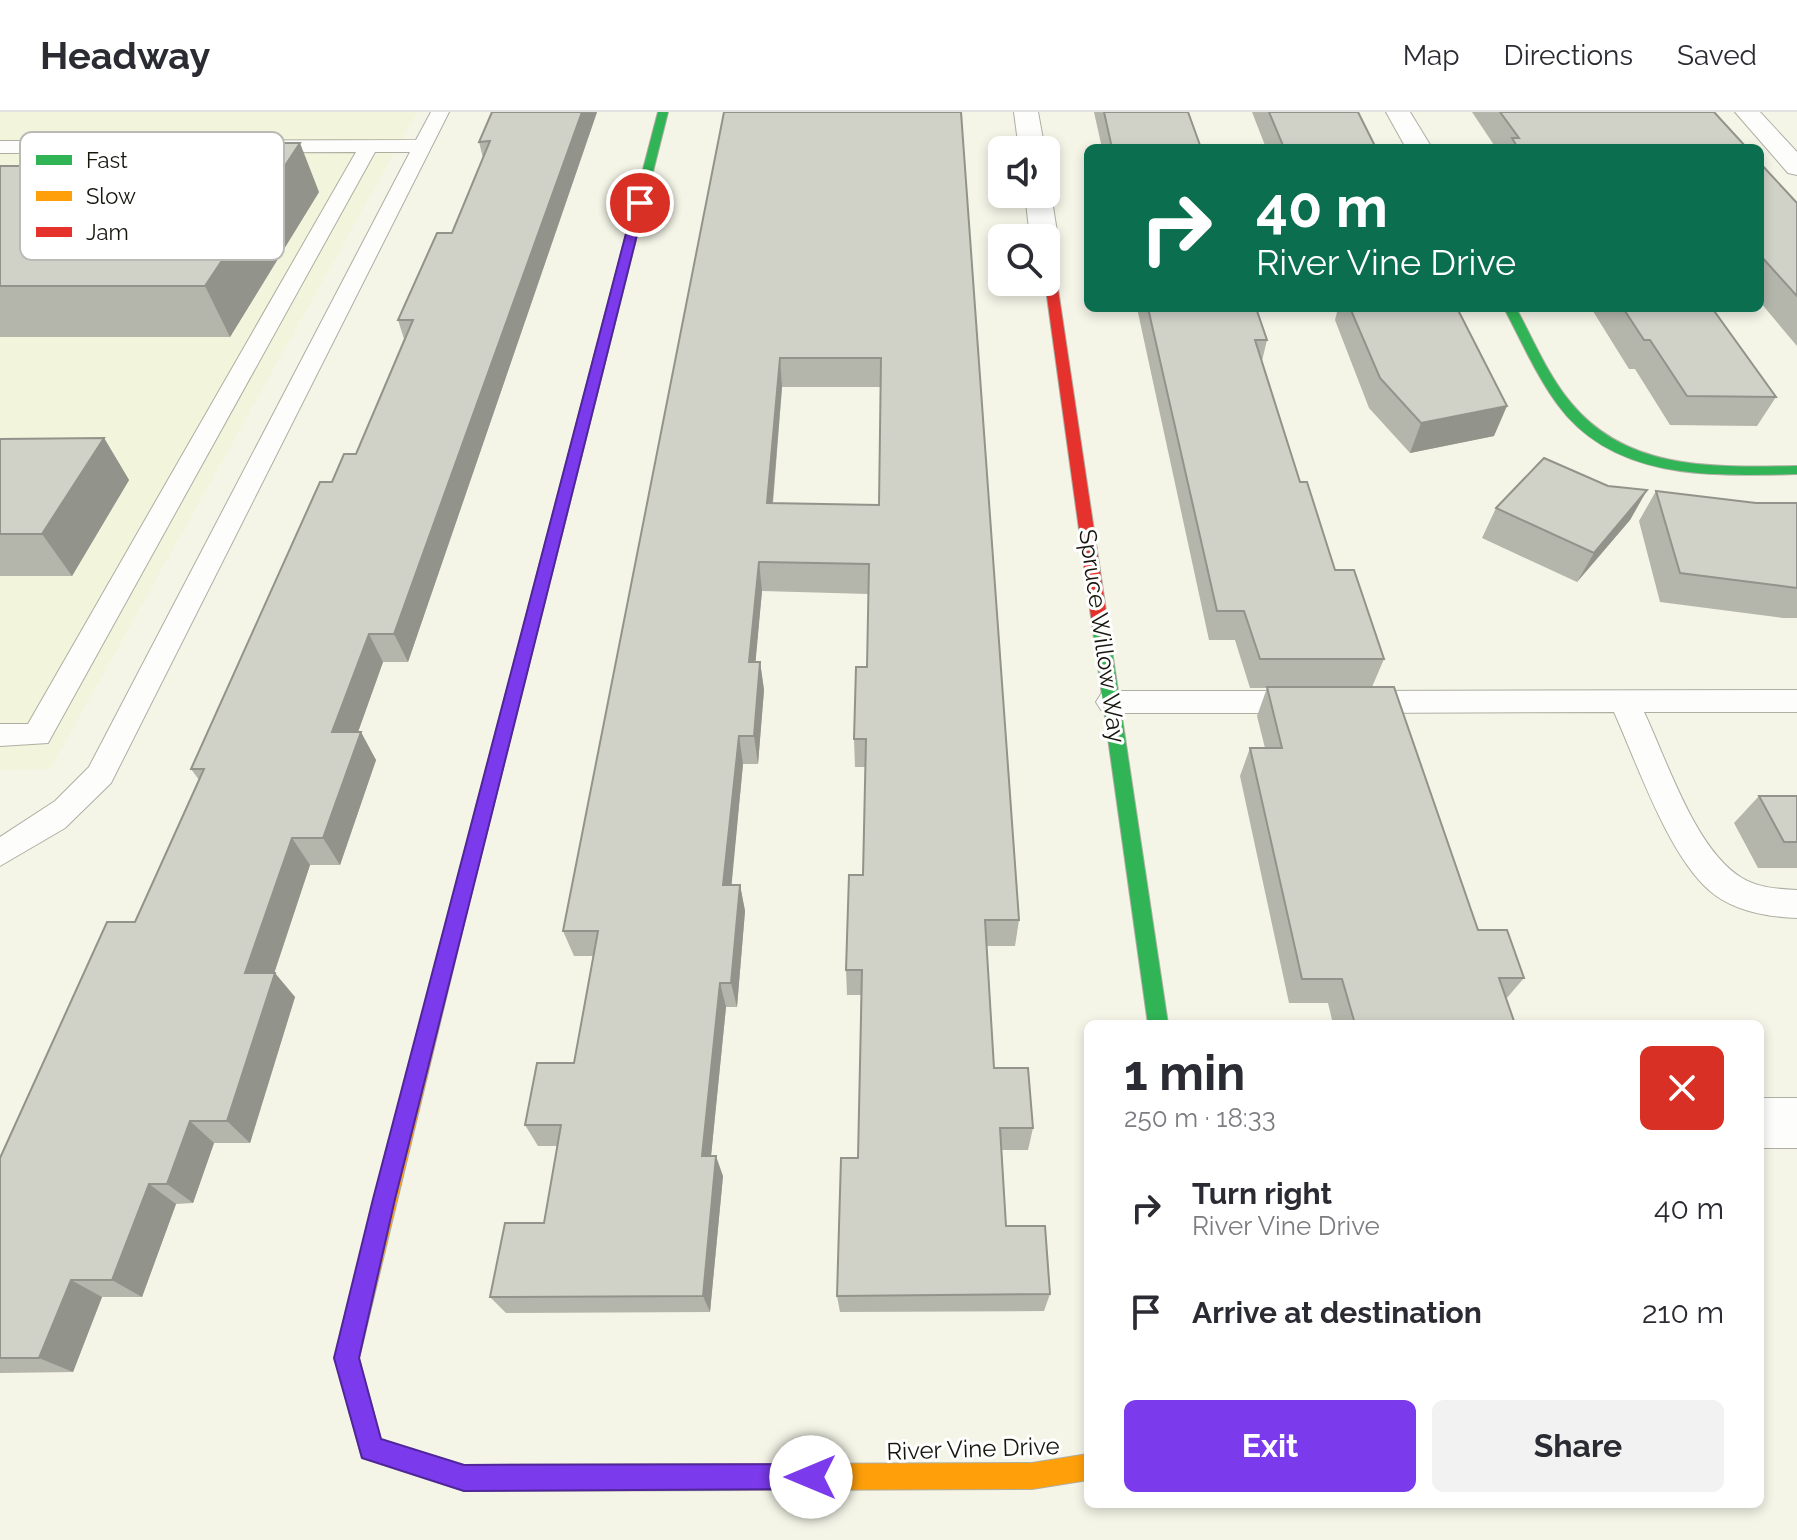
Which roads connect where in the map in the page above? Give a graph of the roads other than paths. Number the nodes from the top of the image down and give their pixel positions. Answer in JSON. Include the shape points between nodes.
{"nodes":[{"id":1,"x":440,"y":112,"type":"edge"},
{"id":2,"x":663,"y":112,"type":"edge"},
{"id":3,"x":1026,"y":112,"type":"edge"},
{"id":4,"x":1398,"y":112,"type":"edge"},
{"id":5,"x":1747,"y":112,"type":"edge"},
{"id":6,"x":1030,"y":136,"type":"edge"},
{"id":7,"x":1417,"y":144,"type":"edge"},
{"id":8,"x":423,"y":146,"type":"junction"},
{"id":9,"x":284,"y":147,"type":"edge"},
{"id":10,"x":368,"y":147,"type":"junction"},
{"id":11,"x":1797,"y":167,"type":"edge"},
{"id":12,"x":1053,"y":296,"type":"edge"},
{"id":13,"x":1512,"y":312,"type":"edge"},
{"id":14,"x":1797,"y":470,"type":"edge"},
{"id":15,"x":1624,"y":701,"type":"junction"},
{"id":16,"x":1797,"y":701,"type":"edge"},
{"id":17,"x":1111,"y":702,"type":"junction"},
{"id":18,"x":0,"y":735,"type":"edge"},
{"id":19,"x":0,"y":853,"type":"edge"},
{"id":20,"x":1797,"y":904,"type":"edge"},
{"id":21,"x":1157,"y":1020,"type":"edge"},
{"id":22,"x":1764,"y":1123,"type":"edge"},
{"id":23,"x":1797,"y":1123,"type":"edge"},
{"id":24,"x":1084,"y":1468,"type":"edge"}],
"edges":[{"from":1,"to":8,"type":"lane"},
{"from":2,"to":24,"type":"street","name":"River Vine Drive","via":[[347,1358],[371,1449],[464,1478],[1032,1476]]},
{"from":3,"to":6,"type":"street"},
{"from":4,"to":7,"type":"street"},
{"from":5,"to":11,"type":"street"},
{"from":8,"to":10,"type":"lane"},
{"from":8,"to":19,"type":"lane","via":[[100,775],[80,801],[50,825]]},
{"from":9,"to":10,"type":"lane"},
{"from":10,"to":18,"type":"lane","via":[[37,735]]},
{"from":12,"to":17,"type":"street","name":"Spruce Willow Way"},
{"from":13,"to":14,"type":"street","via":[[1566,407],[1591,435],[1625,455],[1676,468]]},
{"from":15,"to":16,"type":"lane"},
{"from":15,"to":17,"type":"lane"},
{"from":15,"to":20,"type":"lane","via":[[1697,853],[1720,880],[1749,897]]},
{"from":17,"to":21,"type":"street","name":"Spruce Willow Way"},
{"from":22,"to":23,"type":"street"}]}
